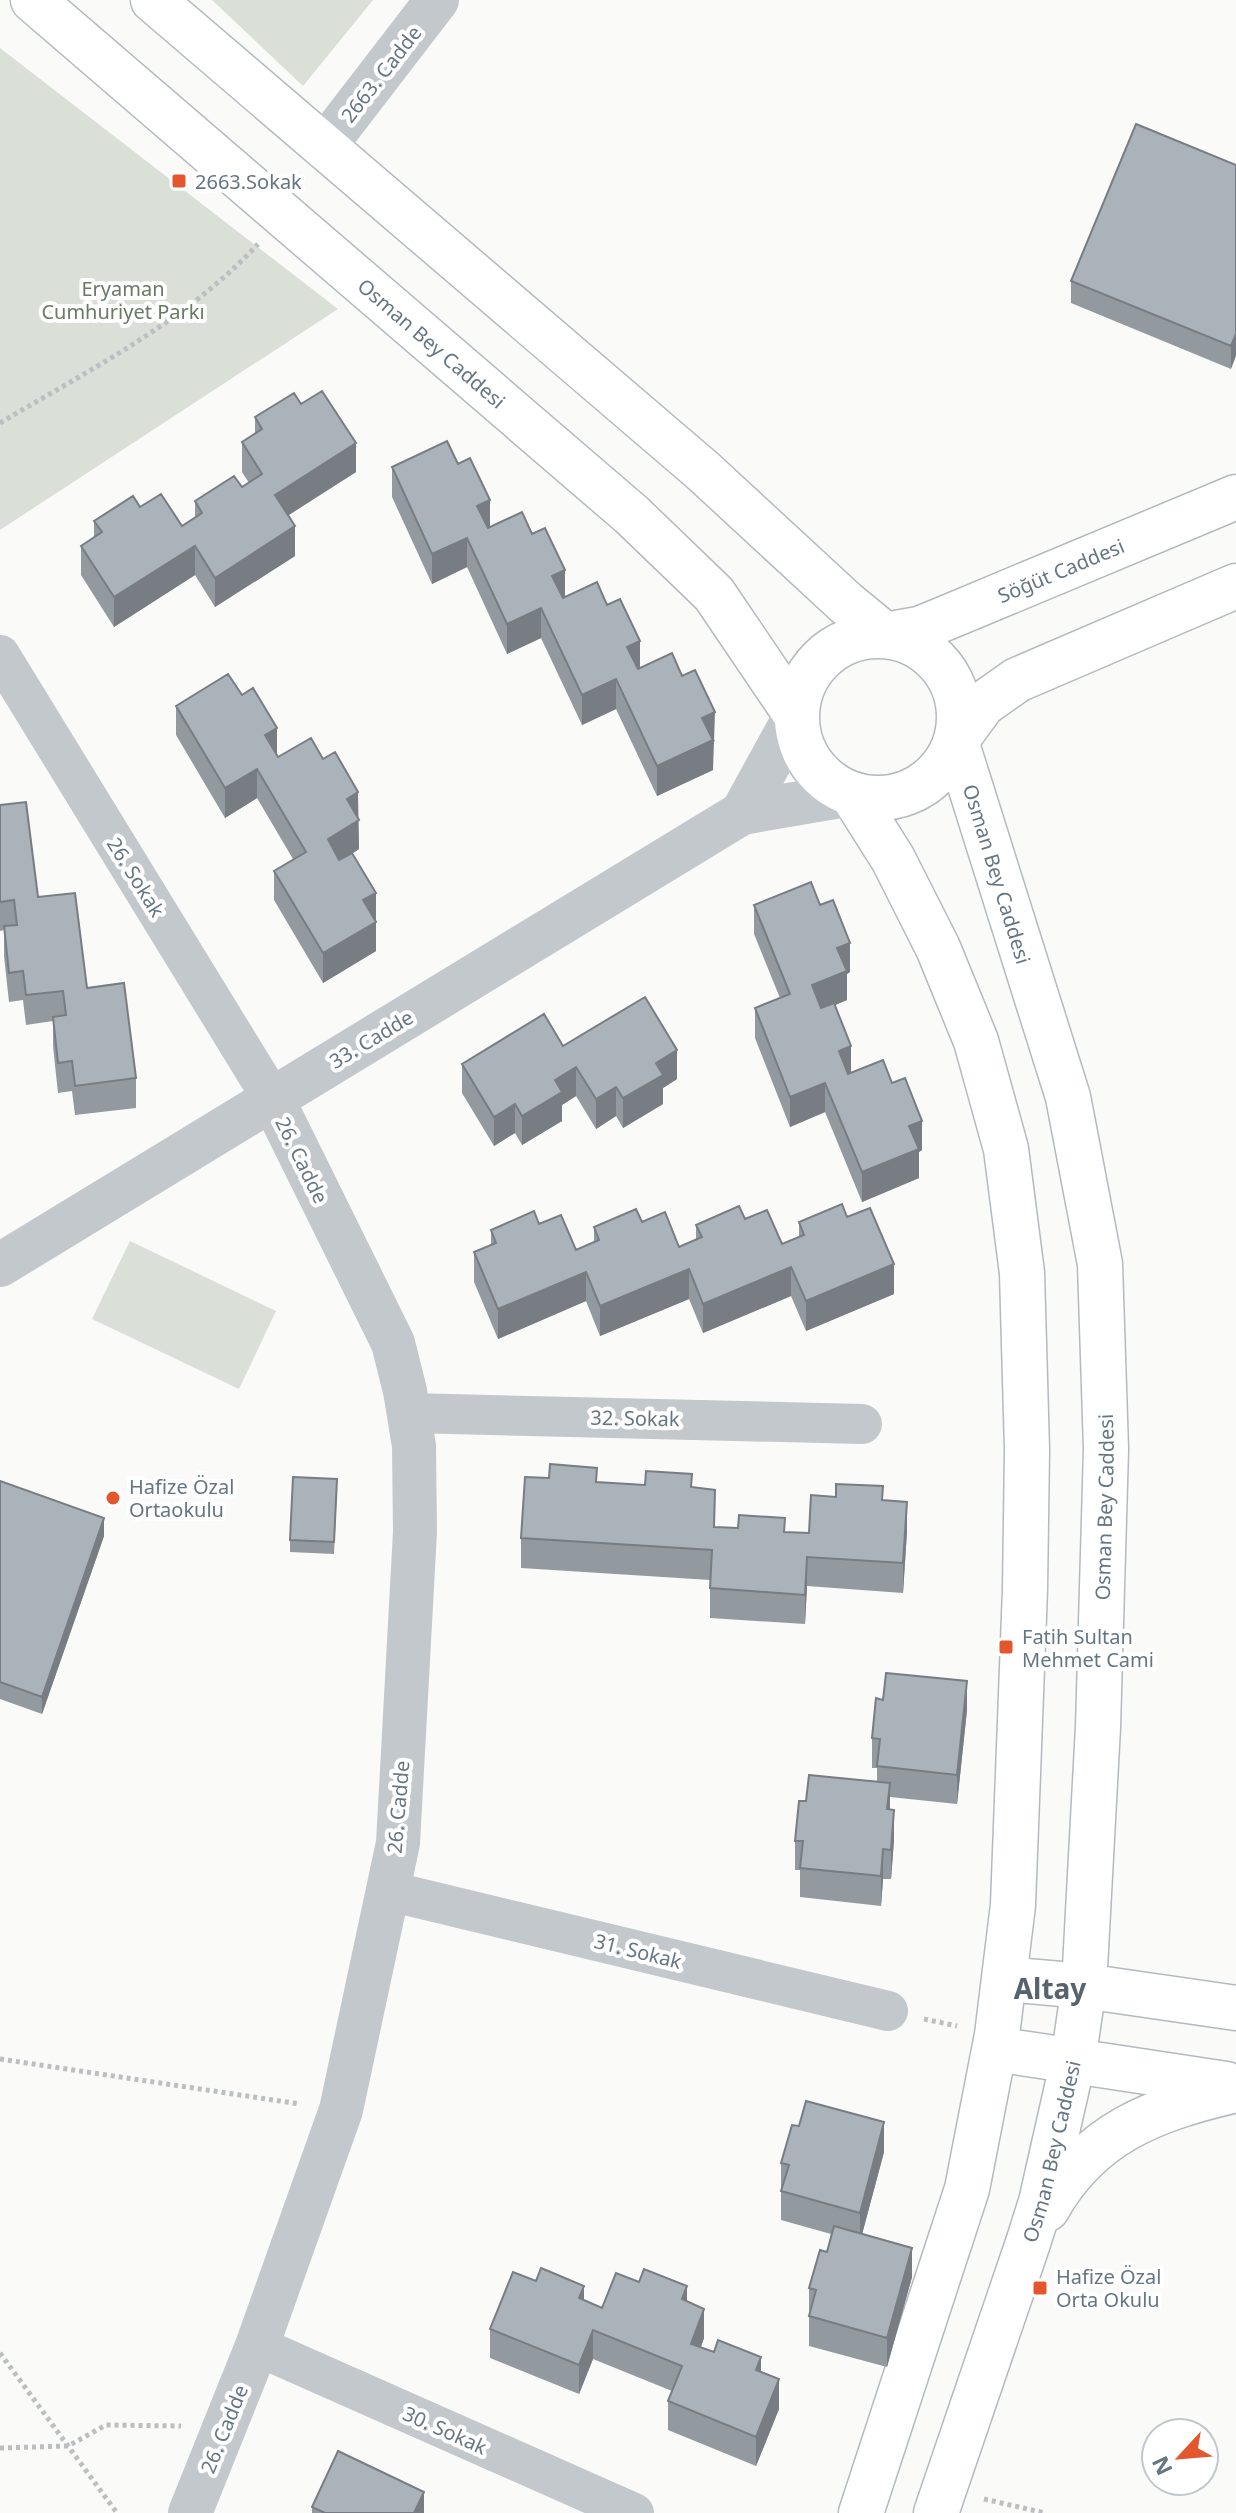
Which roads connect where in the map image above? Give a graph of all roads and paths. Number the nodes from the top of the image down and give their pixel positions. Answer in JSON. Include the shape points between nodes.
{"nodes":[{"id":1,"x":33,"y":0,"type":"edge"},
{"id":2,"x":153,"y":0,"type":"edge"},
{"id":3,"x":437,"y":0,"type":"edge"},
{"id":4,"x":324,"y":147,"type":"junction"},
{"id":5,"x":282,"y":214,"type":"junction"},
{"id":6,"x":0,"y":423,"type":"edge"},
{"id":7,"x":1236,"y":497,"type":"edge"},
{"id":8,"x":1236,"y":586,"type":"edge"},
{"id":9,"x":885,"y":635,"type":"junction"},
{"id":10,"x":0,"y":655,"type":"edge"},
{"id":11,"x":796,"y":715,"type":"junction"},
{"id":12,"x":956,"y":741,"type":"junction"},
{"id":13,"x":852,"y":794,"type":"junction"},
{"id":14,"x":742,"y":813,"type":"junction"},
{"id":15,"x":273,"y":1100,"type":"junction"},
{"id":16,"x":0,"y":1265,"type":"edge"},
{"id":17,"x":409,"y":1413,"type":"junction"},
{"id":18,"x":862,"y":1424,"type":"dead end"},
{"id":19,"x":389,"y":1891,"type":"junction"},
{"id":20,"x":1005,"y":1979,"type":"junction"},
{"id":21,"x":1084,"y":1986,"type":"junction"},
{"id":22,"x":1236,"y":2008,"type":"edge"},
{"id":23,"x":888,"y":2011,"type":"joint"},
{"id":24,"x":996,"y":2042,"type":"junction"},
{"id":25,"x":0,"y":2059,"type":"edge"},
{"id":26,"x":1073,"y":2061,"type":"junction"},
{"id":27,"x":1236,"y":2088,"type":"edge"},
{"id":28,"x":341,"y":2110,"type":"junction"},
{"id":29,"x":1028,"y":2243,"type":"junction"},
{"id":30,"x":257,"y":2346,"type":"junction"},
{"id":31,"x":0,"y":2353,"type":"edge"},
{"id":32,"x":225,"y":2427,"type":"junction"},
{"id":33,"x":68,"y":2446,"type":"junction"},
{"id":34,"x":0,"y":2448,"type":"edge"},
{"id":35,"x":940,"y":2502,"type":"edge"},
{"id":36,"x":117,"y":2513,"type":"edge"},
{"id":37,"x":190,"y":2513,"type":"edge"},
{"id":38,"x":634,"y":2513,"type":"edge"},
{"id":39,"x":861,"y":2513,"type":"edge"},
{"id":40,"x":1045,"y":2513,"type":"edge"}],
"edges":[{"from":1,"to":5,"type":"main road","name":"Osman Bey Caddesi"},
{"from":2,"to":4,"type":"main road"},
{"from":3,"to":4,"type":"street","name":"2663. Cadde"},
{"from":4,"to":9,"type":"main road","via":[[702,470]]},
{"from":5,"to":6,"type":"path","via":[[245,258],[139,341]]},
{"from":5,"to":11,"type":"main road","name":"Osman Bey Caddesi","via":[[632,515],[714,594]]},
{"from":7,"to":9,"type":"main road","name":"Söğüt Caddesi","via":[[919,629]]},
{"from":8,"to":12,"type":"main road","via":[[1017,680],[983,704]]},
{"from":9,"to":11,"type":"main road","via":[[842,643],[824,656],[809,673]]},
{"from":9,"to":12,"type":"main road","via":[[909,641],[946,671],[960,717]]},
{"from":10,"to":15,"type":"street","name":"26. Sokak"},
{"from":11,"to":13,"type":"main road","via":[[811,763],[829,782]]},
{"from":11,"to":14,"type":"street","name":"33. Cadde"},
{"from":12,"to":13,"type":"main road","via":[[945,764],[927,783],[903,795],[877,799]]},
{"from":12,"to":21,"type":"main road","name":"Osman Bey Caddesi","via":[[1068,1097],[1100,1264],[1106,1449]]},
{"from":13,"to":14,"type":"street","name":"33. Cadde"},
{"from":13,"to":20,"type":"main road","via":[[893,859],[938,948],[976,1041],[1008,1164],[1022,1273],[1027,1450],[1013,1905]]},
{"from":14,"to":15,"type":"street","name":"33. Cadde"},
{"from":15,"to":16,"type":"street","name":"33. Cadde"},
{"from":15,"to":17,"type":"street","name":"26. Cadde","via":[[393,1343]]},
{"from":17,"to":18,"type":"street","name":"32. Sokak"},
{"from":17,"to":19,"type":"street","name":"26. Cadde","via":[[415,1532],[398,1843]]},
{"from":19,"to":23,"type":"street","name":"31. Sokak"},
{"from":19,"to":28,"type":"street","name":"26. Cadde"},
{"from":20,"to":21,"type":"main road"},
{"from":20,"to":24,"type":"main road"},
{"from":21,"to":22,"type":"main road"},
{"from":21,"to":26,"type":"main road","name":"Osman Bey Caddesi"},
{"from":23,"to":24,"type":"path"},
{"from":24,"to":26,"type":"main road"},
{"from":24,"to":39,"type":"main road","via":[[967,2189]]},
{"from":25,"to":28,"type":"path"},
{"from":26,"to":27,"type":"main road"},
{"from":26,"to":29,"type":"main road","name":"Osman Bey Caddesi"},
{"from":27,"to":29,"type":"main road","via":[[1132,2123],[1087,2156],[1055,2195]]},
{"from":28,"to":30,"type":"street","name":"26. Cadde"},
{"from":29,"to":35,"type":"main road","name":"Osman Bey Caddesi"},
{"from":30,"to":32,"type":"street","name":"26. Cadde"},
{"from":30,"to":38,"type":"street","name":"30. Sokak"},
{"from":31,"to":33,"type":"path"},
{"from":32,"to":33,"type":"path","via":[[106,2425]]},
{"from":32,"to":37,"type":"street","name":"26. Cadde"},
{"from":33,"to":34,"type":"path"},
{"from":33,"to":36,"type":"path"},
{"from":35,"to":40,"type":"path"}]}
